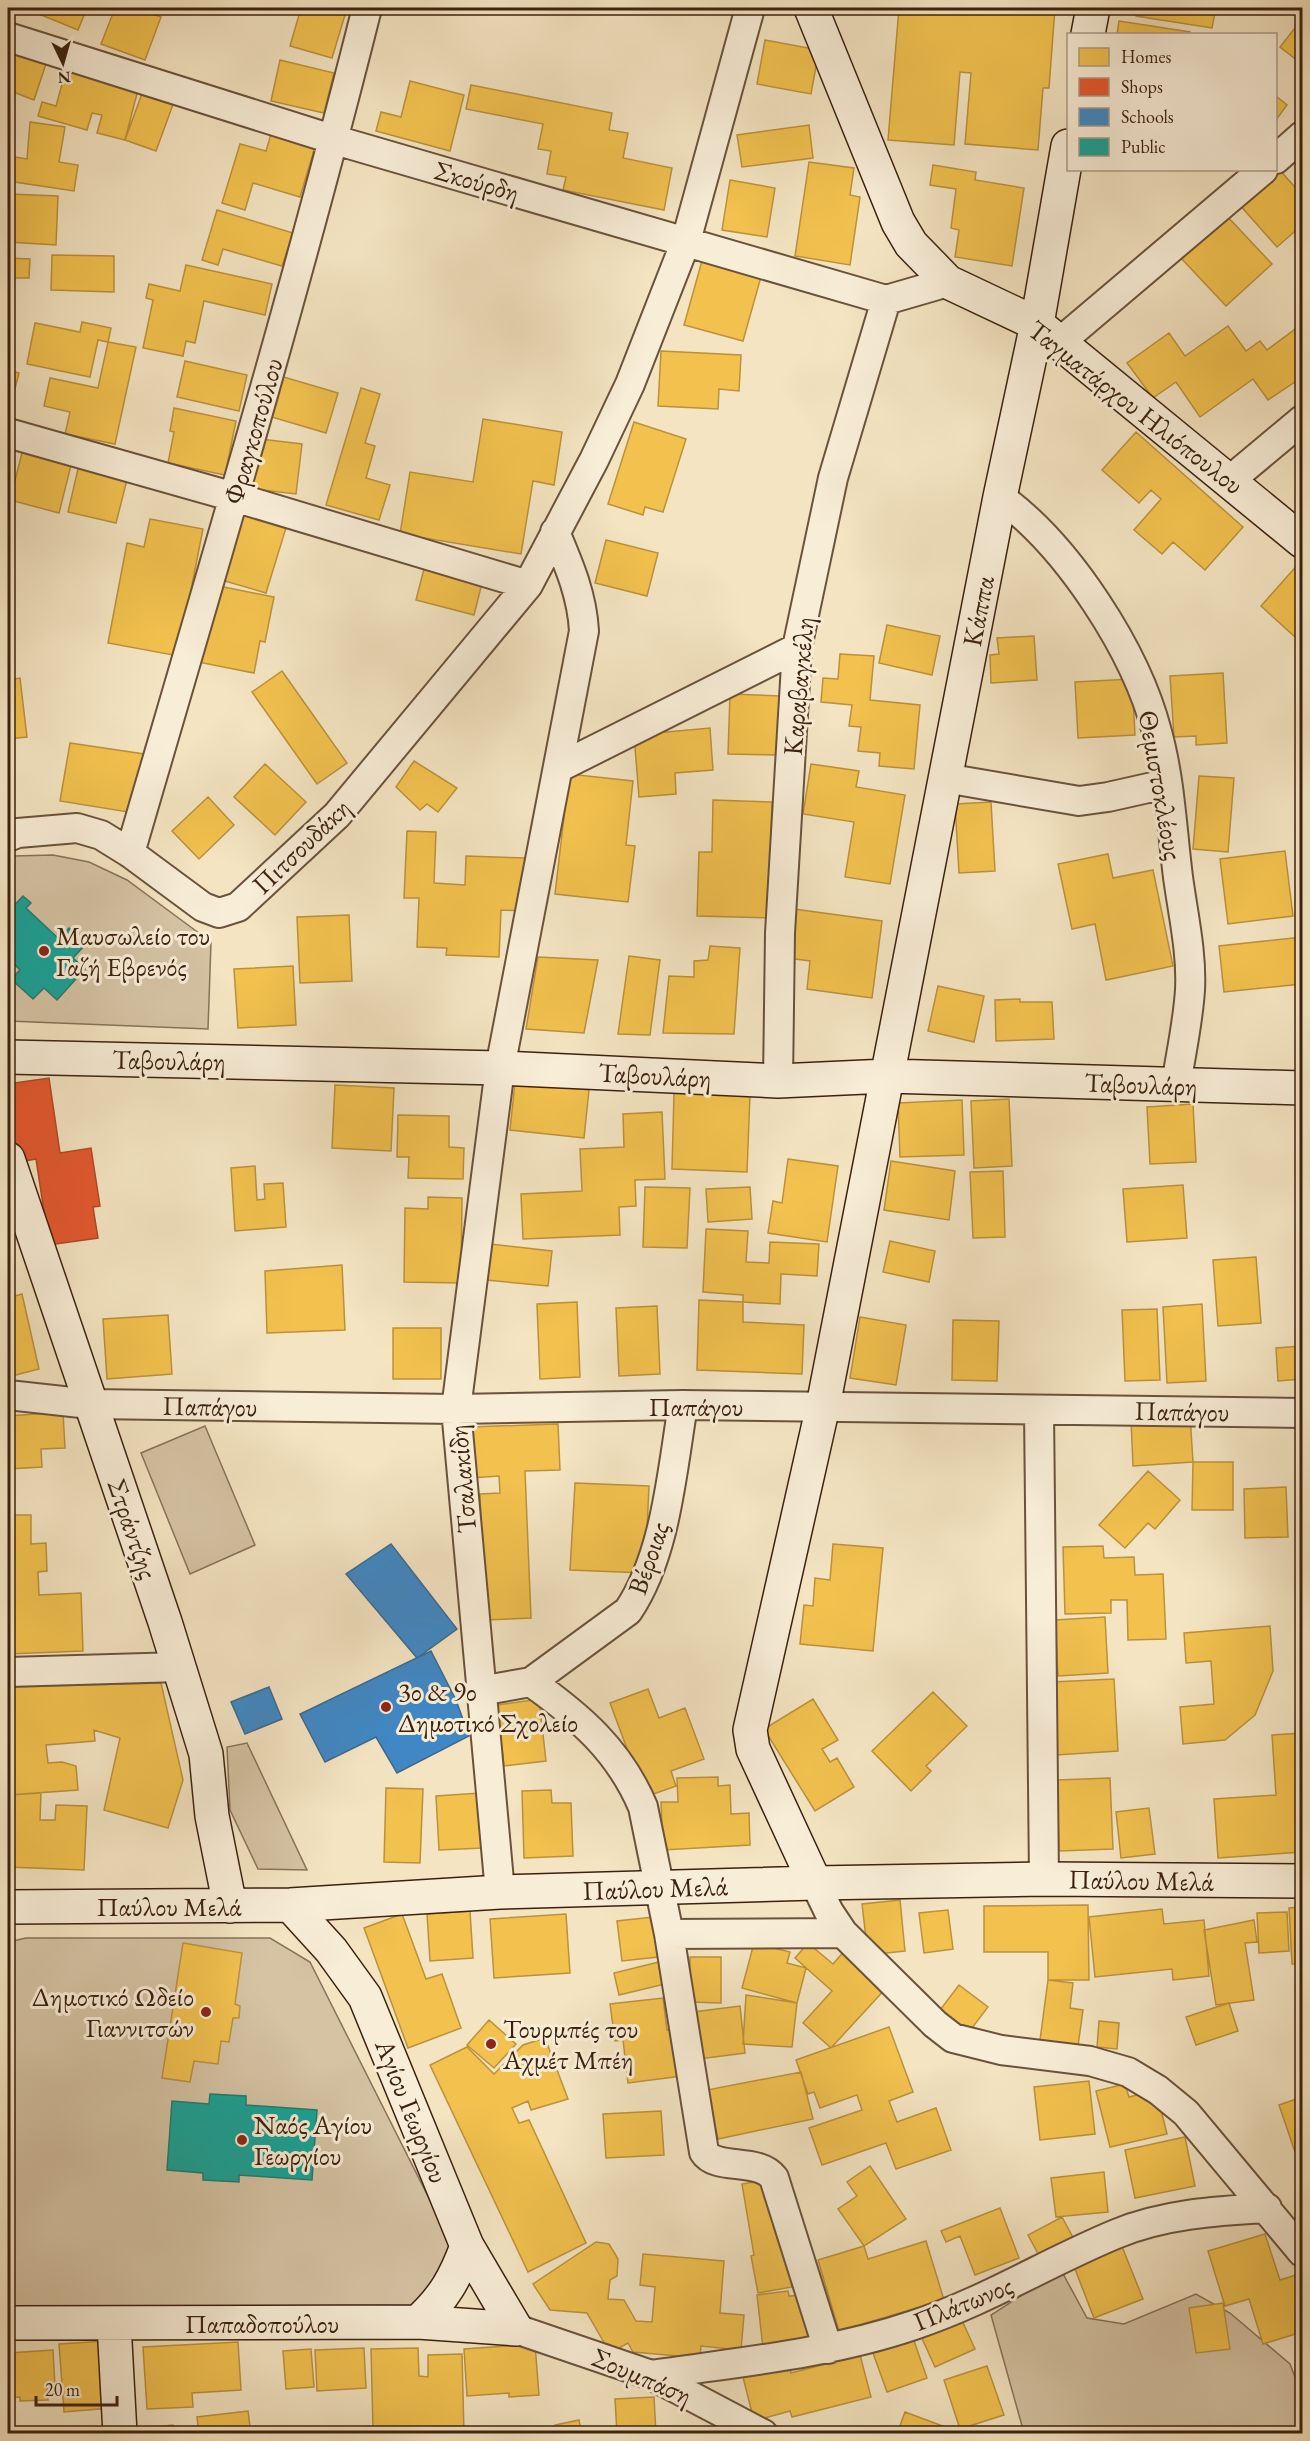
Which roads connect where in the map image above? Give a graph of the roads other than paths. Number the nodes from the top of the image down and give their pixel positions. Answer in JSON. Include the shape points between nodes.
{"nodes":[{"id":1,"x":367,"y":8,"type":"edge"},
{"id":2,"x":750,"y":8,"type":"edge"},
{"id":3,"x":811,"y":8,"type":"edge"},
{"id":4,"x":1093,"y":8,"type":"edge"},
{"id":5,"x":1088,"y":33,"type":"edge"},
{"id":6,"x":8,"y":37,"type":"edge"},
{"id":7,"x":1302,"y":136,"type":"edge"},
{"id":8,"x":335,"y":140,"type":"junction"},
{"id":9,"x":1067,"y":155,"type":"edge"},
{"id":10,"x":1277,"y":157,"type":"edge"},
{"id":11,"x":1262,"y":171,"type":"edge"},
{"id":12,"x":686,"y":241,"type":"junction"},
{"id":13,"x":948,"y":282,"type":"junction"},
{"id":14,"x":886,"y":300,"type":"junction"},
{"id":15,"x":1048,"y":333,"type":"junction"},
{"id":16,"x":1302,"y":420,"type":"edge"},
{"id":17,"x":8,"y":433,"type":"edge"},
{"id":18,"x":1229,"y":481,"type":"junction"},
{"id":19,"x":234,"y":497,"type":"junction"},
{"id":20,"x":1000,"y":497,"type":"junction"},
{"id":21,"x":555,"y":532,"type":"junction"},
{"id":22,"x":1302,"y":541,"type":"edge"},
{"id":23,"x":528,"y":585,"type":"junction"},
{"id":24,"x":797,"y":648,"type":"junction"},
{"id":25,"x":558,"y":768,"type":"junction"},
{"id":26,"x":945,"y":778,"type":"junction"},
{"id":27,"x":1166,"y":784,"type":"junction"},
{"id":28,"x":8,"y":837,"type":"edge"},
{"id":29,"x":130,"y":853,"type":"junction"},
{"id":30,"x":8,"y":1057,"type":"edge"},
{"id":31,"x":500,"y":1068,"type":"junction"},
{"id":32,"x":887,"y":1076,"type":"junction"},
{"id":33,"x":778,"y":1081,"type":"junction"},
{"id":34,"x":1176,"y":1085,"type":"junction"},
{"id":35,"x":1302,"y":1088,"type":"edge"},
{"id":36,"x":8,"y":1159,"type":"edge"},
{"id":37,"x":8,"y":1395,"type":"edge"},
{"id":38,"x":90,"y":1404,"type":"junction"},
{"id":39,"x":683,"y":1405,"type":"junction"},
{"id":40,"x":823,"y":1406,"type":"junction"},
{"id":41,"x":456,"y":1409,"type":"junction"},
{"id":42,"x":1039,"y":1410,"type":"junction"},
{"id":43,"x":1302,"y":1413,"type":"edge"},
{"id":44,"x":180,"y":1666,"type":"junction"},
{"id":45,"x":8,"y":1672,"type":"edge"},
{"id":46,"x":531,"y":1682,"type":"junction"},
{"id":47,"x":480,"y":1691,"type":"junction"},
{"id":48,"x":1044,"y":1879,"type":"junction"},
{"id":49,"x":1302,"y":1881,"type":"edge"},
{"id":50,"x":815,"y":1883,"type":"junction"},
{"id":51,"x":659,"y":1888,"type":"junction"},
{"id":52,"x":500,"y":1892,"type":"junction"},
{"id":53,"x":290,"y":1905,"type":"junction"},
{"id":54,"x":230,"y":1906,"type":"junction"},
{"id":55,"x":8,"y":1907,"type":"edge"},
{"id":56,"x":843,"y":1933,"type":"junction"},
{"id":57,"x":669,"y":1934,"type":"junction"},
{"id":58,"x":1267,"y":2208,"type":"junction"},
{"id":59,"x":467,"y":2246,"type":"junction"},
{"id":60,"x":1302,"y":2252,"type":"edge"},
{"id":61,"x":418,"y":2322,"type":"junction"},
{"id":62,"x":8,"y":2324,"type":"edge"},
{"id":63,"x":114,"y":2324,"type":"junction"},
{"id":64,"x":516,"y":2329,"type":"junction"},
{"id":65,"x":828,"y":2349,"type":"junction"},
{"id":66,"x":651,"y":2375,"type":"junction"},
{"id":67,"x":120,"y":2433,"type":"edge"},
{"id":68,"x":763,"y":2433,"type":"edge"}],
"edges":[{"from":1,"to":8,"type":"street","name":"Φραγκοπούλου"},
{"from":2,"to":12,"type":"street","name":"Πιτσουδάκη"},
{"from":3,"to":13,"type":"street","name":"Ταγματάρχου Ηλιόπουλου","via":[[898,222],[911,244]]},
{"from":4,"to":5,"type":"street"},
{"from":6,"to":8,"type":"street","name":"Σκούρδη"},
{"from":7,"to":10,"type":"street"},
{"from":8,"to":12,"type":"street","name":"Σκούρδη"},
{"from":8,"to":19,"type":"street","name":"Φραγκοπούλου"},
{"from":9,"to":15,"type":"street","name":"Κάππα"},
{"from":11,"to":15,"type":"street"},
{"from":12,"to":14,"type":"street","name":"Σκούρδη"},
{"from":12,"to":21,"type":"street","name":"Πιτσουδάκη","via":[[630,384]]},
{"from":13,"to":14,"type":"street"},
{"from":13,"to":15,"type":"street","name":"Ταγματάρχου Ηλιόπουλου"},
{"from":14,"to":24,"type":"street","name":"Καραβαγκέλη","via":[[833,478]]},
{"from":15,"to":18,"type":"street","name":"Ταγματάρχου Ηλιόπουλου"},
{"from":15,"to":20,"type":"street","name":"Κάππα"},
{"from":16,"to":18,"type":"street"},
{"from":17,"to":19,"type":"street"},
{"from":18,"to":22,"type":"street","name":"Ταγματάρχου Ηλιόπουλου"},
{"from":19,"to":23,"type":"street"},
{"from":19,"to":29,"type":"street","name":"Φραγκοπούλου"},
{"from":20,"to":26,"type":"street","name":"Κάππα"},
{"from":20,"to":27,"type":"street","name":"Θεμιστοκλέους","via":[[1042,531],[1105,618],[1146,698],[1158,733]]},
{"from":21,"to":23,"type":"street","name":"Πιτσουδάκη"},
{"from":21,"to":25,"type":"street","name":"Τσαλακίδη","via":[[578,586],[584,631]]},
{"from":23,"to":29,"type":"street","name":"Πιτσουδάκη","via":[[337,815],[238,907],[219,913],[202,907]]},
{"from":24,"to":25,"type":"street"},
{"from":24,"to":33,"type":"street","name":"Καραβαγκέλη","via":[[780,933]]},
{"from":25,"to":31,"type":"street","name":"Τσαλακίδη"},
{"from":26,"to":27,"type":"street","via":[[1079,801]]},
{"from":26,"to":32,"type":"street","name":"Κάππα"},
{"from":27,"to":34,"type":"street","name":"Θεμιστοκλέους","via":[[1190,972]]},
{"from":28,"to":29,"type":"street","name":"Πιτσουδάκη","via":[[77,828],[101,835]]},
{"from":30,"to":31,"type":"street","name":"Ταβουλάρη"},
{"from":31,"to":33,"type":"street","name":"Ταβουλάρη"},
{"from":31,"to":41,"type":"street","name":"Τσαλακίδη"},
{"from":32,"to":33,"type":"street","name":"Ταβουλάρη"},
{"from":32,"to":34,"type":"street","name":"Ταβουλάρη"},
{"from":32,"to":40,"type":"street","name":"Κάππα"},
{"from":34,"to":35,"type":"street","name":"Ταβουλάρη"},
{"from":36,"to":38,"type":"street","name":"Στράντζης"},
{"from":37,"to":38,"type":"street","name":"Παπάγου"},
{"from":38,"to":41,"type":"street","name":"Παπάγου"},
{"from":38,"to":44,"type":"street","name":"Στράντζης"},
{"from":39,"to":40,"type":"street","name":"Παπάγου"},
{"from":39,"to":41,"type":"street","name":"Παπάγου"},
{"from":39,"to":46,"type":"street","name":"Βέροιας","via":[[664,1515],[638,1595],[628,1611]]},
{"from":40,"to":42,"type":"street","name":"Παπάγου"},
{"from":40,"to":50,"type":"street","name":"Κάππα","via":[[750,1730],[753,1749]]},
{"from":41,"to":47,"type":"street","name":"Τσαλακίδη"},
{"from":42,"to":43,"type":"street","name":"Παπάγου"},
{"from":42,"to":48,"type":"street"},
{"from":44,"to":45,"type":"street"},
{"from":44,"to":54,"type":"street","name":"Στράντζης","via":[[206,1754],[212,1816]]},
{"from":46,"to":47,"type":"street","name":"Βέροιας"},
{"from":46,"to":51,"type":"street","via":[[602,1740],[636,1790]]},
{"from":47,"to":52,"type":"street","name":"Τσαλακίδη"},
{"from":48,"to":49,"type":"street","name":"Παύλου Μελά"},
{"from":48,"to":50,"type":"street","name":"Παύλου Μελά"},
{"from":50,"to":51,"type":"street","name":"Παύλου Μελά"},
{"from":50,"to":56,"type":"street"},
{"from":51,"to":52,"type":"street","name":"Παύλου Μελά"},
{"from":51,"to":57,"type":"street"},
{"from":52,"to":53,"type":"street","name":"Παύλου Μελά"},
{"from":53,"to":54,"type":"street","name":"Παύλου Μελά"},
{"from":53,"to":59,"type":"street","name":"Αγίου Γεωργίου","via":[[331,1950],[364,1997]]},
{"from":54,"to":55,"type":"street","name":"Παύλου Μελά"},
{"from":56,"to":57,"type":"street"},
{"from":56,"to":58,"type":"street","via":[[952,2038],[1001,2050],[1090,2061],[1128,2072],[1158,2090],[1186,2113]]},
{"from":57,"to":65,"type":"street","via":[[704,2152],[713,2160],[765,2169],[774,2178]]},
{"from":58,"to":60,"type":"street"},
{"from":58,"to":65,"type":"street","name":"Πλάτωνος","via":[[1165,2219],[1117,2234],[994,2293],[914,2325]]},
{"from":59,"to":61,"type":"street","via":[[448,2288]]},
{"from":59,"to":64,"type":"street","name":"Αγίου Γεωργίου"},
{"from":61,"to":63,"type":"street","name":"Παπαδοπούλου"},
{"from":61,"to":64,"type":"street","name":"Παπαδοπούλου"},
{"from":62,"to":63,"type":"street","name":"Παπαδοπούλου"},
{"from":63,"to":67,"type":"street"},
{"from":64,"to":66,"type":"street","name":"Σουμπάση"},
{"from":65,"to":66,"type":"street","name":"Πλάτωνος"},
{"from":66,"to":68,"type":"street","name":"Σουμπάση"}]}
